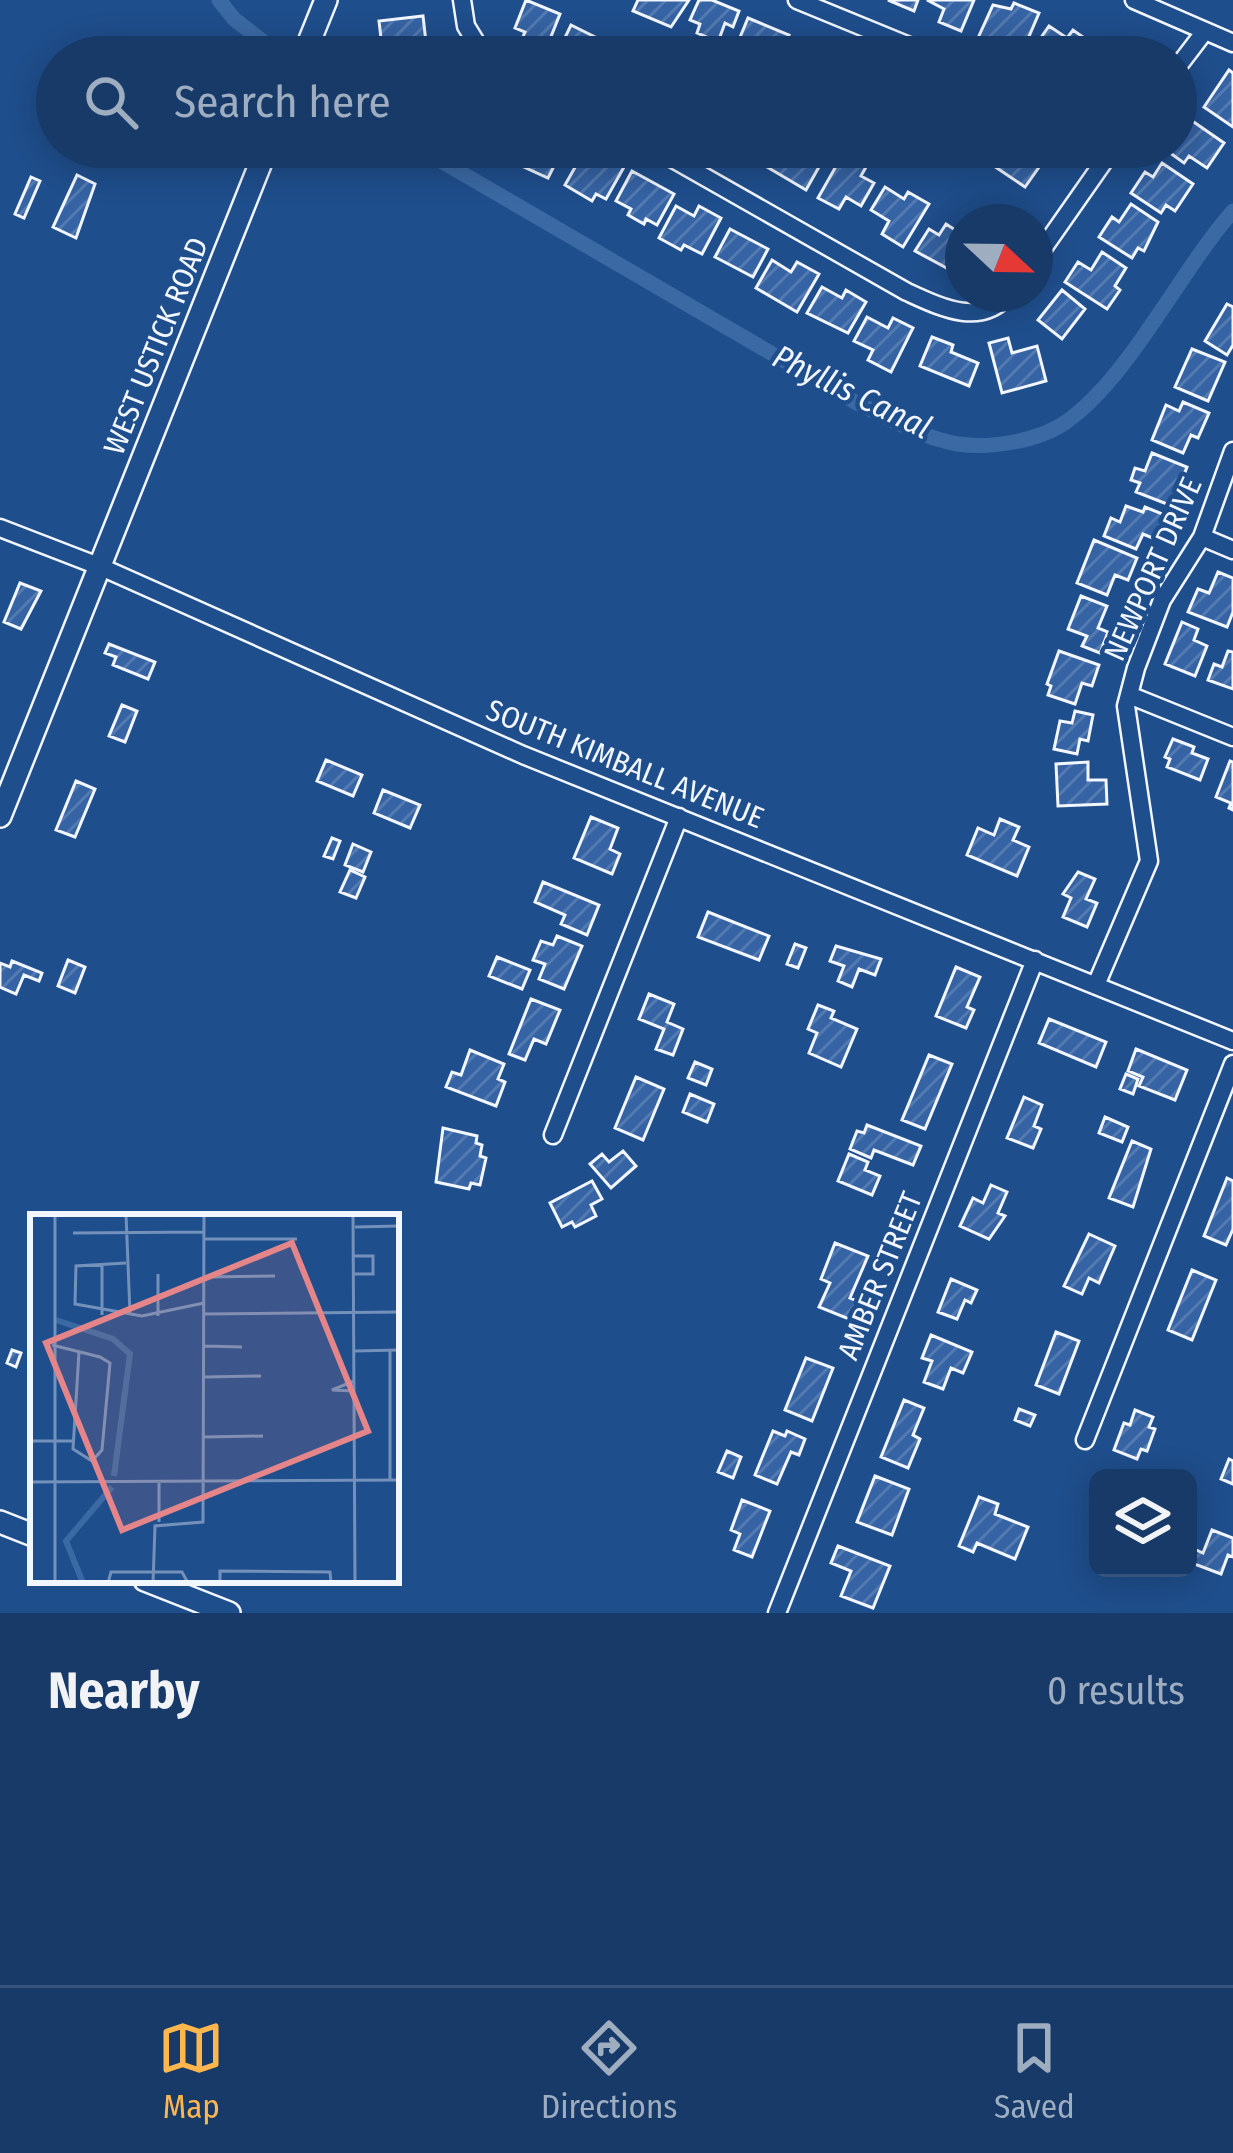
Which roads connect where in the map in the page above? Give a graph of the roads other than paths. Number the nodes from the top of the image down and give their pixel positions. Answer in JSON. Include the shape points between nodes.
{"nodes":[{"id":1,"x":326,"y":0,"type":"edge"},
{"id":2,"x":462,"y":0,"type":"edge"},
{"id":3,"x":796,"y":0,"type":"edge"},
{"id":4,"x":1135,"y":0,"type":"edge"},
{"id":5,"x":1205,"y":31,"type":"junction"},
{"id":6,"x":311,"y":36,"type":"edge"},
{"id":7,"x":472,"y":36,"type":"edge"},
{"id":8,"x":884,"y":36,"type":"edge"},
{"id":9,"x":1197,"y":41,"type":"edge"},
{"id":10,"x":1233,"y":44,"type":"edge"},
{"id":11,"x":259,"y":168,"type":"edge"},
{"id":12,"x":689,"y":168,"type":"edge"},
{"id":13,"x":1098,"y":168,"type":"edge"},
{"id":14,"x":1053,"y":234,"type":"edge"},
{"id":15,"x":945,"y":310,"type":"edge"},
{"id":16,"x":1233,"y":451,"type":"edge"},
{"id":17,"x":0,"y":528,"type":"edge"},
{"id":18,"x":1202,"y":537,"type":"junction"},
{"id":19,"x":1233,"y":550,"type":"edge"},
{"id":20,"x":101,"y":567,"type":"junction"},
{"id":21,"x":1129,"y":695,"type":"junction"},
{"id":22,"x":1233,"y":737,"type":"edge"},
{"id":23,"x":0,"y":816,"type":"edge"},
{"id":24,"x":680,"y":817,"type":"junction"},
{"id":25,"x":1035,"y":960,"type":"junction"},
{"id":26,"x":1096,"y":985,"type":"junction"},
{"id":27,"x":1233,"y":1041,"type":"edge"},
{"id":28,"x":1233,"y":1064,"type":"edge"},
{"id":29,"x":553,"y":1136,"type":"dead end"},
{"id":30,"x":1085,"y":1440,"type":"dead end"},
{"id":31,"x":0,"y":1522,"type":"edge"},
{"id":32,"x":30,"y":1534,"type":"edge"},
{"id":33,"x":154,"y":1583,"type":"edge"},
{"id":34,"x":229,"y":1613,"type":"edge"},
{"id":35,"x":777,"y":1613,"type":"edge"}],
"edges":[{"from":1,"to":6,"type":"main road"},
{"from":2,"to":7,"type":"street"},
{"from":3,"to":8,"type":"street"},
{"from":4,"to":5,"type":"street"},
{"from":5,"to":9,"type":"street"},
{"from":5,"to":10,"type":"street"},
{"from":11,"to":20,"type":"main road","name":"WEST USTICK ROAD"},
{"from":12,"to":15,"type":"street"},
{"from":13,"to":14,"type":"street"},
{"from":16,"to":18,"type":"street","name":"NEWPORT DRIVE"},
{"from":17,"to":20,"type":"street","name":"SOUTH KIMBALL AVENUE"},
{"from":18,"to":19,"type":"street"},
{"from":18,"to":21,"type":"street","name":"NEWPORT DRIVE","via":[[1162,600]]},
{"from":20,"to":23,"type":"main road","name":"WEST USTICK ROAD"},
{"from":20,"to":24,"type":"street","name":"SOUTH KIMBALL AVENUE"},
{"from":21,"to":22,"type":"street"},
{"from":21,"to":26,"type":"street","name":"NEWPORT DRIVE","via":[[1149,862]]},
{"from":24,"to":25,"type":"street","name":"SOUTH KIMBALL AVENUE"},
{"from":24,"to":29,"type":"street"},
{"from":25,"to":26,"type":"street","name":"SOUTH KIMBALL AVENUE"},
{"from":25,"to":35,"type":"street","name":"AMBER STREET"},
{"from":26,"to":27,"type":"street","name":"SOUTH KIMBALL AVENUE"},
{"from":28,"to":30,"type":"street"},
{"from":31,"to":32,"type":"main road"},
{"from":33,"to":34,"type":"main road"}]}
